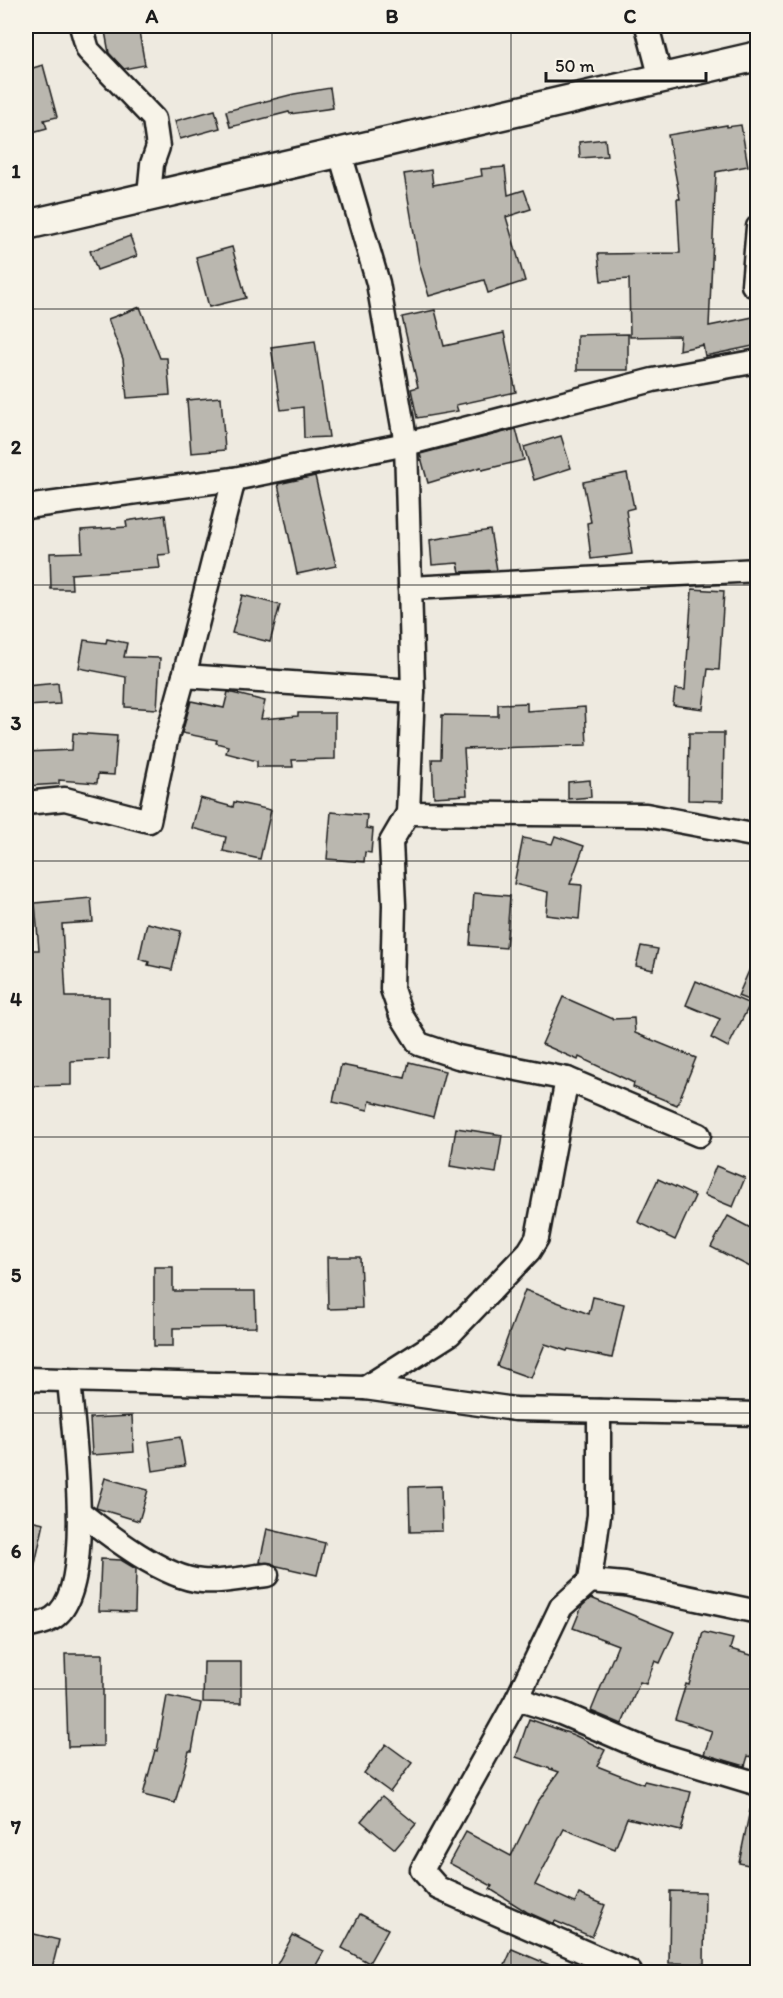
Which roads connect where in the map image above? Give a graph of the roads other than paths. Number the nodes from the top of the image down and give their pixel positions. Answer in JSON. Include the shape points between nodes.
{"nodes":[{"id":1,"x":81,"y":26,"type":"edge"},
{"id":2,"x":647,"y":26,"type":"edge"},
{"id":3,"x":758,"y":56,"type":"edge"},
{"id":4,"x":661,"y":80,"type":"junction"},
{"id":5,"x":340,"y":153,"type":"junction"},
{"id":6,"x":149,"y":195,"type":"junction"},
{"id":7,"x":26,"y":225,"type":"edge"},
{"id":8,"x":758,"y":227,"type":"edge"},
{"id":9,"x":753,"y":285,"type":"dead end"},
{"id":10,"x":758,"y":361,"type":"edge"},
{"id":11,"x":406,"y":444,"type":"junction"},
{"id":12,"x":234,"y":479,"type":"junction"},
{"id":13,"x":26,"y":507,"type":"edge"},
{"id":14,"x":758,"y":570,"type":"edge"},
{"id":15,"x":410,"y":588,"type":"junction"},
{"id":16,"x":184,"y":676,"type":"junction"},
{"id":17,"x":413,"y":691,"type":"junction"},
{"id":18,"x":26,"y":803,"type":"edge"},
{"id":19,"x":408,"y":813,"type":"junction"},
{"id":20,"x":758,"y":836,"type":"edge"},
{"id":21,"x":567,"y":1079,"type":"junction"},
{"id":22,"x":699,"y":1135,"type":"dead end"},
{"id":23,"x":26,"y":1379,"type":"edge"},
{"id":24,"x":69,"y":1380,"type":"junction"},
{"id":25,"x":365,"y":1388,"type":"junction"},
{"id":26,"x":599,"y":1411,"type":"junction"},
{"id":27,"x":758,"y":1414,"type":"edge"},
{"id":28,"x":81,"y":1513,"type":"junction"},
{"id":29,"x":267,"y":1575,"type":"dead end"},
{"id":30,"x":590,"y":1581,"type":"junction"},
{"id":31,"x":758,"y":1612,"type":"edge"},
{"id":32,"x":26,"y":1627,"type":"edge"},
{"id":33,"x":517,"y":1699,"type":"junction"},
{"id":34,"x":758,"y":1784,"type":"edge"},
{"id":35,"x":630,"y":1972,"type":"edge"}],
"edges":[{"from":1,"to":6,"type":"street","via":[[88,50],[154,119],[158,147]]},
{"from":2,"to":4,"type":"street"},
{"from":3,"to":4,"type":"main road"},
{"from":4,"to":5,"type":"main road"},
{"from":5,"to":6,"type":"main road"},
{"from":5,"to":11,"type":"street","via":[[378,283]]},
{"from":6,"to":7,"type":"main road"},
{"from":8,"to":9,"type":"street"},
{"from":10,"to":11,"type":"street","via":[[653,380]]},
{"from":11,"to":12,"type":"street"},
{"from":11,"to":15,"type":"street"},
{"from":12,"to":13,"type":"street"},
{"from":12,"to":16,"type":"street"},
{"from":14,"to":15,"type":"street"},
{"from":15,"to":17,"type":"street"},
{"from":16,"to":17,"type":"street"},
{"from":16,"to":18,"type":"street","via":[[149,821],[65,799]]},
{"from":17,"to":19,"type":"street"},
{"from":19,"to":20,"type":"street","via":[[646,815]]},
{"from":19,"to":21,"type":"street","via":[[392,842],[392,989],[401,1016],[419,1044],[458,1057]]},
{"from":21,"to":22,"type":"street"},
{"from":21,"to":25,"type":"street","via":[[537,1238],[529,1251],[450,1334]]},
{"from":23,"to":24,"type":"street"},
{"from":24,"to":25,"type":"street"},
{"from":24,"to":28,"type":"street"},
{"from":25,"to":26,"type":"street","via":[[515,1409]]},
{"from":26,"to":27,"type":"street"},
{"from":26,"to":30,"type":"street","via":[[599,1515]]},
{"from":28,"to":29,"type":"street","via":[[118,1542],[188,1578],[203,1581]]},
{"from":28,"to":32,"type":"street","via":[[72,1592],[60,1613],[45,1623]]},
{"from":30,"to":31,"type":"street","via":[[625,1584]]},
{"from":30,"to":33,"type":"street","via":[[561,1607]]},
{"from":33,"to":34,"type":"street","via":[[561,1713],[651,1752]]},
{"from":33,"to":35,"type":"street","via":[[422,1870],[438,1888]]}]}
